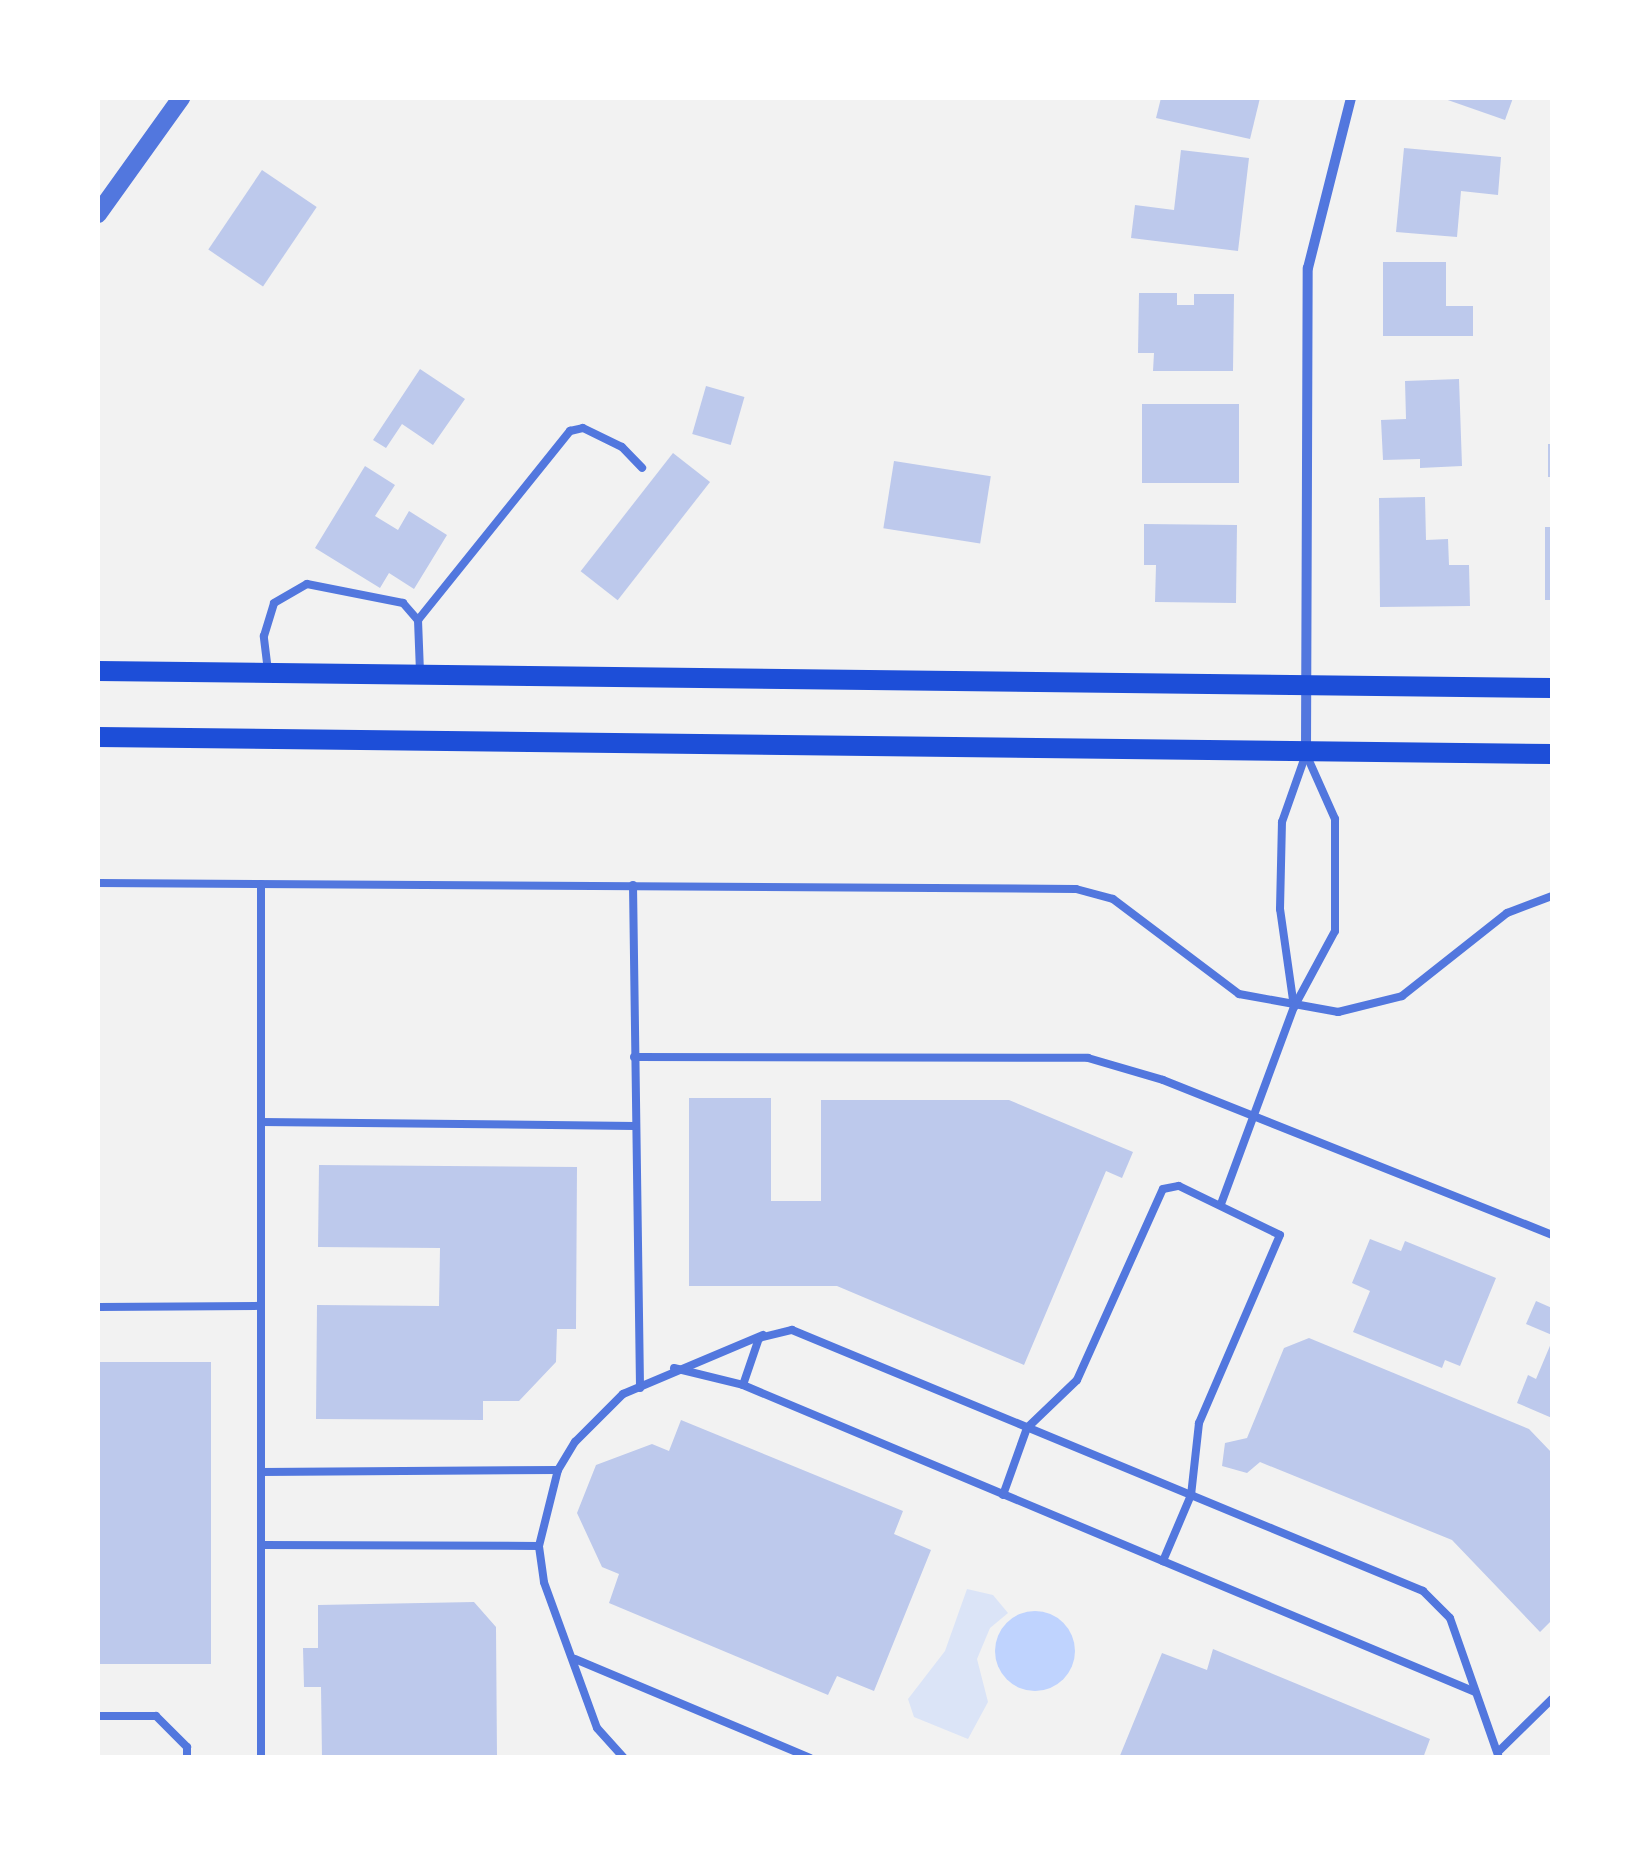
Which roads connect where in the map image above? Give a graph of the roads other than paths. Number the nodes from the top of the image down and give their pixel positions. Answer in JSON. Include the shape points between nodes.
{"nodes":[{"id":1,"x":180,"y":98,"type":"edge"},
{"id":2,"x":1351,"y":98,"type":"edge"},
{"id":3,"x":98,"y":214,"type":"edge"},
{"id":4,"x":642,"y":468,"type":"dead end"},
{"id":5,"x":418,"y":620,"type":"junction"},
{"id":6,"x":98,"y":659,"type":"edge"},
{"id":7,"x":98,"y":670,"type":"edge"},
{"id":8,"x":264,"y":671,"type":"junction"},
{"id":9,"x":420,"y":672,"type":"junction"},
{"id":10,"x":1306,"y":687,"type":"junction"},
{"id":11,"x":1552,"y":688,"type":"edge"},
{"id":12,"x":98,"y":737,"type":"edge"},
{"id":13,"x":1306,"y":754,"type":"junction"},
{"id":14,"x":1552,"y":754,"type":"edge"},
{"id":15,"x":98,"y":884,"type":"edge"},
{"id":16,"x":262,"y":884,"type":"junction"},
{"id":17,"x":633,"y":885,"type":"junction"},
{"id":18,"x":1552,"y":896,"type":"edge"},
{"id":19,"x":1294,"y":1008,"type":"junction"},
{"id":20,"x":634,"y":1057,"type":"junction"},
{"id":21,"x":1257,"y":1118,"type":"junction"},
{"id":22,"x":262,"y":1122,"type":"junction"},
{"id":23,"x":635,"y":1126,"type":"junction"},
{"id":24,"x":1220,"y":1204,"type":"junction"},
{"id":25,"x":1552,"y":1235,"type":"edge"},
{"id":26,"x":262,"y":1306,"type":"junction"},
{"id":27,"x":98,"y":1307,"type":"edge"},
{"id":28,"x":774,"y":1331,"type":"junction"},
{"id":29,"x":674,"y":1368,"type":"junction"},
{"id":30,"x":743,"y":1385,"type":"junction"},
{"id":31,"x":640,"y":1388,"type":"junction"},
{"id":32,"x":1027,"y":1428,"type":"junction"},
{"id":33,"x":558,"y":1470,"type":"junction"},
{"id":34,"x":262,"y":1472,"type":"junction"},
{"id":35,"x":1003,"y":1495,"type":"junction"},
{"id":36,"x":1191,"y":1495,"type":"junction"},
{"id":37,"x":262,"y":1545,"type":"junction"},
{"id":38,"x":539,"y":1546,"type":"junction"},
{"id":39,"x":1163,"y":1562,"type":"junction"},
{"id":40,"x":575,"y":1659,"type":"junction"},
{"id":41,"x":1476,"y":1692,"type":"junction"},
{"id":42,"x":1552,"y":1699,"type":"edge"},
{"id":43,"x":98,"y":1716,"type":"edge"},
{"id":44,"x":1499,"y":1754,"type":"edge"},
{"id":45,"x":187,"y":1758,"type":"edge"},
{"id":46,"x":261,"y":1758,"type":"edge"},
{"id":47,"x":624,"y":1758,"type":"edge"},
{"id":48,"x":810,"y":1758,"type":"edge"}],
"edges":[{"from":1,"to":3,"type":"street"},
{"from":2,"to":10,"type":"street","via":[[1308,268]]},
{"from":4,"to":5,"type":"lane","via":[[622,447],[583,428],[570,431]]},
{"from":5,"to":8,"type":"lane","via":[[403,603],[378,594],[307,584],[274,602],[264,636]]},
{"from":5,"to":9,"type":"lane"},
{"from":6,"to":8,"type":"main road"},
{"from":7,"to":8,"type":"main road"},
{"from":8,"to":9,"type":"main road"},
{"from":9,"to":10,"type":"main road"},
{"from":10,"to":11,"type":"main road"},
{"from":10,"to":13,"type":"street"},
{"from":12,"to":13,"type":"main road"},
{"from":13,"to":14,"type":"main road"},
{"from":13,"to":19,"type":"lane","via":[[1282,822],[1280,909]]},
{"from":13,"to":19,"type":"lane","via":[[1335,820],[1335,932]]},
{"from":15,"to":16,"type":"lane"},
{"from":16,"to":17,"type":"lane"},
{"from":16,"to":22,"type":"lane"},
{"from":17,"to":19,"type":"lane","via":[[1076,889],[1113,899],[1239,994]]},
{"from":17,"to":20,"type":"lane"},
{"from":18,"to":19,"type":"lane","via":[[1507,913],[1402,996],[1338,1012]]},
{"from":19,"to":21,"type":"lane"},
{"from":20,"to":21,"type":"lane","via":[[1088,1058]]},
{"from":20,"to":23,"type":"lane"},
{"from":21,"to":24,"type":"lane"},
{"from":21,"to":25,"type":"lane"},
{"from":22,"to":23,"type":"lane"},
{"from":22,"to":26,"type":"lane"},
{"from":23,"to":31,"type":"lane"},
{"from":24,"to":32,"type":"lane","via":[[1180,1186],[1163,1189],[1077,1380]]},
{"from":24,"to":36,"type":"lane","via":[[1280,1235],[1199,1422]]},
{"from":26,"to":27,"type":"lane"},
{"from":26,"to":34,"type":"lane"},
{"from":28,"to":29,"type":"lane"},
{"from":28,"to":30,"type":"lane","via":[[759,1338]]},
{"from":28,"to":32,"type":"lane","via":[[792,1330]]},
{"from":29,"to":30,"type":"lane"},
{"from":29,"to":31,"type":"lane"},
{"from":30,"to":35,"type":"lane"},
{"from":31,"to":33,"type":"lane","via":[[604,1408]]},
{"from":32,"to":35,"type":"lane"},
{"from":32,"to":36,"type":"lane"},
{"from":33,"to":34,"type":"lane"},
{"from":33,"to":38,"type":"lane"},
{"from":34,"to":37,"type":"lane"},
{"from":35,"to":39,"type":"lane"},
{"from":36,"to":39,"type":"lane"},
{"from":36,"to":41,"type":"lane","via":[[1432,1596],[1450,1618]]},
{"from":37,"to":38,"type":"lane"},
{"from":37,"to":46,"type":"lane"},
{"from":38,"to":40,"type":"lane","via":[[556,1629]]},
{"from":39,"to":41,"type":"lane"},
{"from":40,"to":47,"type":"lane","via":[[597,1728]]},
{"from":40,"to":48,"type":"lane"},
{"from":41,"to":44,"type":"lane"},
{"from":42,"to":44,"type":"lane"},
{"from":43,"to":45,"type":"lane","via":[[156,1716],[187,1747]]}]}
